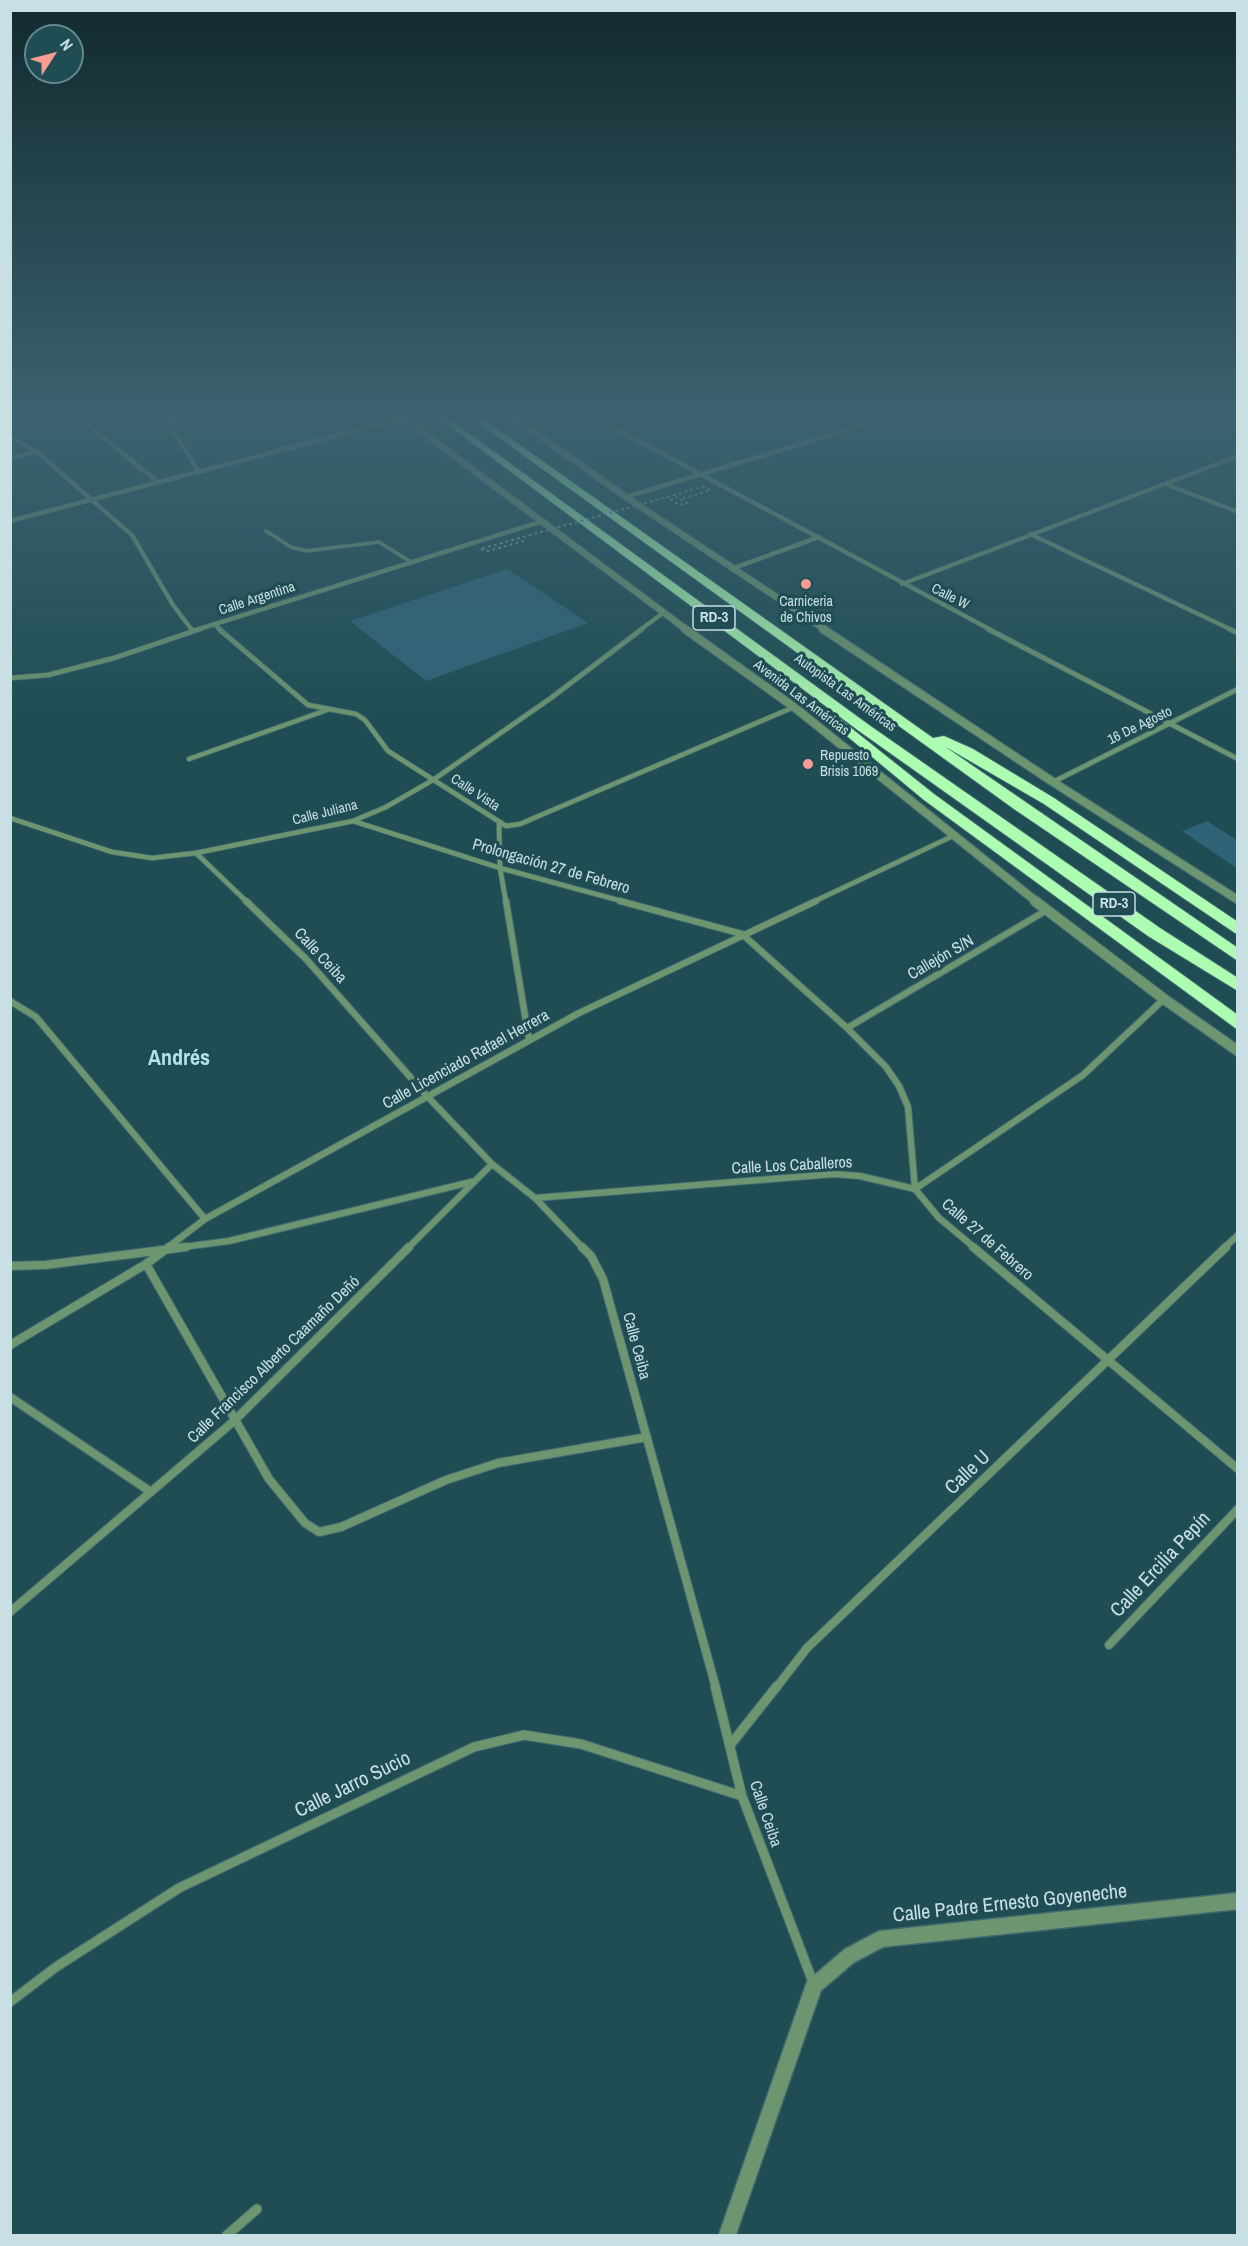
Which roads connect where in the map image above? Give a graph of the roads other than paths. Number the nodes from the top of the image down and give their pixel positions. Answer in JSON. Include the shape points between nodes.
{"nodes":[{"id":1,"x":116,"y":521,"type":"edge"},
{"id":2,"x":543,"y":521,"type":"joint"},
{"id":3,"x":582,"y":521,"type":"edge"},
{"id":4,"x":620,"y":521,"type":"edge"},
{"id":5,"x":662,"y":521,"type":"edge"},
{"id":6,"x":788,"y":521,"type":"edge"},
{"id":7,"x":1065,"y":521,"type":"edge"},
{"id":8,"x":266,"y":531,"type":"dead end"},
{"id":9,"x":1030,"y":534,"type":"junction"},
{"id":10,"x":819,"y":537,"type":"junction"},
{"id":11,"x":411,"y":562,"type":"junction"},
{"id":12,"x":734,"y":568,"type":"junction"},
{"id":13,"x":902,"y":584,"type":"junction"},
{"id":14,"x":663,"y":613,"type":"junction"},
{"id":15,"x":214,"y":624,"type":"junction"},
{"id":16,"x":193,"y":631,"type":"junction"},
{"id":17,"x":1238,"y":633,"type":"edge"},
{"id":18,"x":768,"y":658,"type":"junction"},
{"id":19,"x":10,"y":678,"type":"edge"},
{"id":20,"x":1238,"y":689,"type":"edge"},
{"id":21,"x":794,"y":707,"type":"junction"},
{"id":22,"x":331,"y":709,"type":"junction"},
{"id":23,"x":903,"y":723,"type":"junction"},
{"id":24,"x":1171,"y":724,"type":"junction"},
{"id":25,"x":189,"y":759,"type":"dead end"},
{"id":26,"x":1238,"y":759,"type":"edge"},
{"id":27,"x":433,"y":780,"type":"junction"},
{"id":28,"x":1053,"y":782,"type":"junction"},
{"id":29,"x":10,"y":818,"type":"edge"},
{"id":30,"x":353,"y":821,"type":"junction"},
{"id":31,"x":499,"y":823,"type":"junction"},
{"id":32,"x":956,"y":835,"type":"junction"},
{"id":33,"x":196,"y":854,"type":"junction"},
{"id":34,"x":500,"y":868,"type":"junction"},
{"id":35,"x":1238,"y":900,"type":"edge"},
{"id":36,"x":1047,"y":910,"type":"junction"},
{"id":37,"x":1238,"y":930,"type":"edge"},
{"id":38,"x":742,"y":934,"type":"junction"},
{"id":39,"x":1238,"y":956,"type":"edge"},
{"id":40,"x":1238,"y":986,"type":"edge"},
{"id":41,"x":1164,"y":999,"type":"junction"},
{"id":42,"x":10,"y":1001,"type":"edge"},
{"id":43,"x":1238,"y":1023,"type":"edge"},
{"id":44,"x":847,"y":1028,"type":"junction"},
{"id":45,"x":529,"y":1040,"type":"junction"},
{"id":46,"x":1238,"y":1051,"type":"edge"},
{"id":47,"x":427,"y":1096,"type":"junction"},
{"id":48,"x":492,"y":1164,"type":"junction"},
{"id":49,"x":476,"y":1181,"type":"junction"},
{"id":50,"x":915,"y":1189,"type":"junction"},
{"id":51,"x":535,"y":1198,"type":"junction"},
{"id":52,"x":205,"y":1219,"type":"junction"},
{"id":53,"x":1238,"y":1235,"type":"edge"},
{"id":54,"x":166,"y":1250,"type":"junction"},
{"id":55,"x":146,"y":1264,"type":"junction"},
{"id":56,"x":10,"y":1266,"type":"edge"},
{"id":57,"x":10,"y":1345,"type":"edge"},
{"id":58,"x":1109,"y":1360,"type":"junction"},
{"id":59,"x":10,"y":1397,"type":"edge"},
{"id":60,"x":234,"y":1421,"type":"junction"},
{"id":61,"x":647,"y":1437,"type":"junction"},
{"id":62,"x":1238,"y":1469,"type":"edge"},
{"id":63,"x":151,"y":1492,"type":"junction"},
{"id":64,"x":1238,"y":1509,"type":"edge"},
{"id":65,"x":10,"y":1612,"type":"edge"},
{"id":66,"x":1109,"y":1645,"type":"dead end"},
{"id":67,"x":731,"y":1744,"type":"junction"},
{"id":68,"x":742,"y":1796,"type":"junction"},
{"id":69,"x":1238,"y":1901,"type":"edge"},
{"id":70,"x":814,"y":1986,"type":"junction"},
{"id":71,"x":10,"y":2002,"type":"edge"},
{"id":72,"x":257,"y":2209,"type":"dead end"},
{"id":73,"x":226,"y":2235,"type":"edge"},
{"id":74,"x":726,"y":2235,"type":"edge"}],
"edges":[{"from":1,"to":16,"type":"street","via":[[132,536]]},
{"from":2,"to":11,"type":"street","name":"Calle Argentina"},
{"from":2,"to":14,"type":"street","name":"Avenida Las Américas"},
{"from":3,"to":18,"type":"highway","name":"Autopista Las Américas","number":"RD-3"},
{"from":4,"to":23,"type":"highway","name":"Autopista Las Américas","number":"RD-3"},
{"from":5,"to":12,"type":"street"},
{"from":6,"to":10,"type":"street","name":"Calle W"},
{"from":7,"to":9,"type":"street"},
{"from":8,"to":11,"type":"lane","via":[[291,547],[306,551],[379,542]]},
{"from":9,"to":13,"type":"street"},
{"from":9,"to":17,"type":"street"},
{"from":10,"to":12,"type":"street"},
{"from":10,"to":13,"type":"street","name":"Calle W"},
{"from":11,"to":15,"type":"street","name":"Calle Argentina"},
{"from":12,"to":28,"type":"street"},
{"from":13,"to":24,"type":"street","name":"Calle W"},
{"from":14,"to":21,"type":"street","name":"Avenida Las Américas"},
{"from":14,"to":27,"type":"street","name":"Calle Juliana"},
{"from":15,"to":16,"type":"street","name":"Calle Argentina"},
{"from":15,"to":22,"type":"street","name":"Calle Vista","via":[[308,705]]},
{"from":16,"to":19,"type":"street","name":"Calle Argentina","via":[[48,675]]},
{"from":18,"to":40,"type":"highway","name":"Autopista Las Américas","number":"RD-3","via":[[1154,932]]},
{"from":18,"to":43,"type":"highway","via":[[929,797]]},
{"from":20,"to":24,"type":"street","name":"16 De Agosto"},
{"from":21,"to":31,"type":"street","name":"Calle Vista","via":[[520,824]]},
{"from":21,"to":32,"type":"street","name":"Avenida Las Américas"},
{"from":22,"to":25,"type":"street"},
{"from":22,"to":27,"type":"street","name":"Calle Vista","via":[[365,720],[388,751]]},
{"from":23,"to":37,"type":"highway","via":[[968,752],[1049,801]]},
{"from":23,"to":39,"type":"highway","name":"Autopista Las Américas","number":"RD-3"},
{"from":24,"to":26,"type":"street","name":"Calle W"},
{"from":24,"to":28,"type":"street","name":"16 De Agosto"},
{"from":27,"to":30,"type":"street","name":"Calle Juliana"},
{"from":27,"to":31,"type":"street","name":"Calle Vista"},
{"from":28,"to":35,"type":"street"},
{"from":29,"to":33,"type":"street","name":"Calle Juliana","via":[[132,857]]},
{"from":30,"to":33,"type":"street","name":"Calle Juliana"},
{"from":30,"to":34,"type":"street","name":"Prolongación 27 de Febrero"},
{"from":31,"to":34,"type":"street"},
{"from":32,"to":36,"type":"street","name":"Avenida Las Américas"},
{"from":32,"to":38,"type":"street","name":"Calle Licenciado Rafael Herrera"},
{"from":33,"to":47,"type":"street","name":"Calle Ceiba","via":[[306,959]]},
{"from":34,"to":38,"type":"street","name":"Prolongación 27 de Febrero"},
{"from":34,"to":45,"type":"street"},
{"from":36,"to":41,"type":"street","name":"Avenida Las Américas"},
{"from":36,"to":44,"type":"street","name":"Callejón S/N"},
{"from":38,"to":44,"type":"street"},
{"from":38,"to":45,"type":"street","name":"Calle Licenciado Rafael Herrera"},
{"from":41,"to":46,"type":"street","name":"Avenida Las Américas"},
{"from":41,"to":50,"type":"street","via":[[1083,1075]]},
{"from":42,"to":52,"type":"street","via":[[36,1017]]},
{"from":44,"to":50,"type":"street","via":[[886,1067],[908,1107]]},
{"from":45,"to":47,"type":"street","name":"Calle Licenciado Rafael Herrera"},
{"from":47,"to":48,"type":"street","name":"Calle Ceiba"},
{"from":47,"to":52,"type":"street","name":"Calle Licenciado Rafael Herrera"},
{"from":48,"to":49,"type":"street","name":"Calle Francisco Alberto Caamaño Deñó"},
{"from":48,"to":51,"type":"street","name":"Calle Ceiba"},
{"from":49,"to":54,"type":"street","via":[[229,1241]]},
{"from":49,"to":60,"type":"street","name":"Calle Francisco Alberto Caamaño Deñó"},
{"from":50,"to":51,"type":"street","name":"Calle Los Caballeros","via":[[834,1174]]},
{"from":50,"to":58,"type":"street","name":"Calle 27 de Febrero","via":[[939,1218]]},
{"from":51,"to":61,"type":"street","name":"Calle Ceiba","via":[[591,1256],[603,1279]]},
{"from":52,"to":54,"type":"street","name":"Calle Licenciado Rafael Herrera"},
{"from":53,"to":58,"type":"street","name":"Calle U"},
{"from":54,"to":55,"type":"street","name":"Calle Licenciado Rafael Herrera"},
{"from":54,"to":56,"type":"street"},
{"from":55,"to":57,"type":"street","name":"Calle Licenciado Rafael Herrera"},
{"from":55,"to":60,"type":"street"},
{"from":58,"to":62,"type":"street","name":"Calle 27 de Febrero"},
{"from":58,"to":67,"type":"street","name":"Calle U","via":[[807,1648]]},
{"from":59,"to":63,"type":"street"},
{"from":60,"to":61,"type":"street","via":[[269,1479],[304,1523],[319,1532],[498,1463]]},
{"from":60,"to":63,"type":"street","name":"Calle Francisco Alberto Caamaño Deñó"},
{"from":61,"to":67,"type":"street","name":"Calle Ceiba"},
{"from":63,"to":65,"type":"street","name":"Calle Francisco Alberto Caamaño Deñó"},
{"from":64,"to":66,"type":"street","name":"Calle Ercilia Pepín"},
{"from":67,"to":68,"type":"street","name":"Calle Ceiba"},
{"from":68,"to":70,"type":"street","name":"Calle Ceiba"},
{"from":68,"to":71,"type":"street","name":"Calle Jarro Sucio","via":[[581,1744],[524,1735],[474,1747],[179,1888],[56,1967]]},
{"from":69,"to":70,"type":"street","name":"Calle Padre Ernesto Goyeneche","via":[[881,1939],[849,1956]]},
{"from":70,"to":74,"type":"street","name":"Calle Padre Ernesto Goyeneche"},
{"from":72,"to":73,"type":"street"}]}
